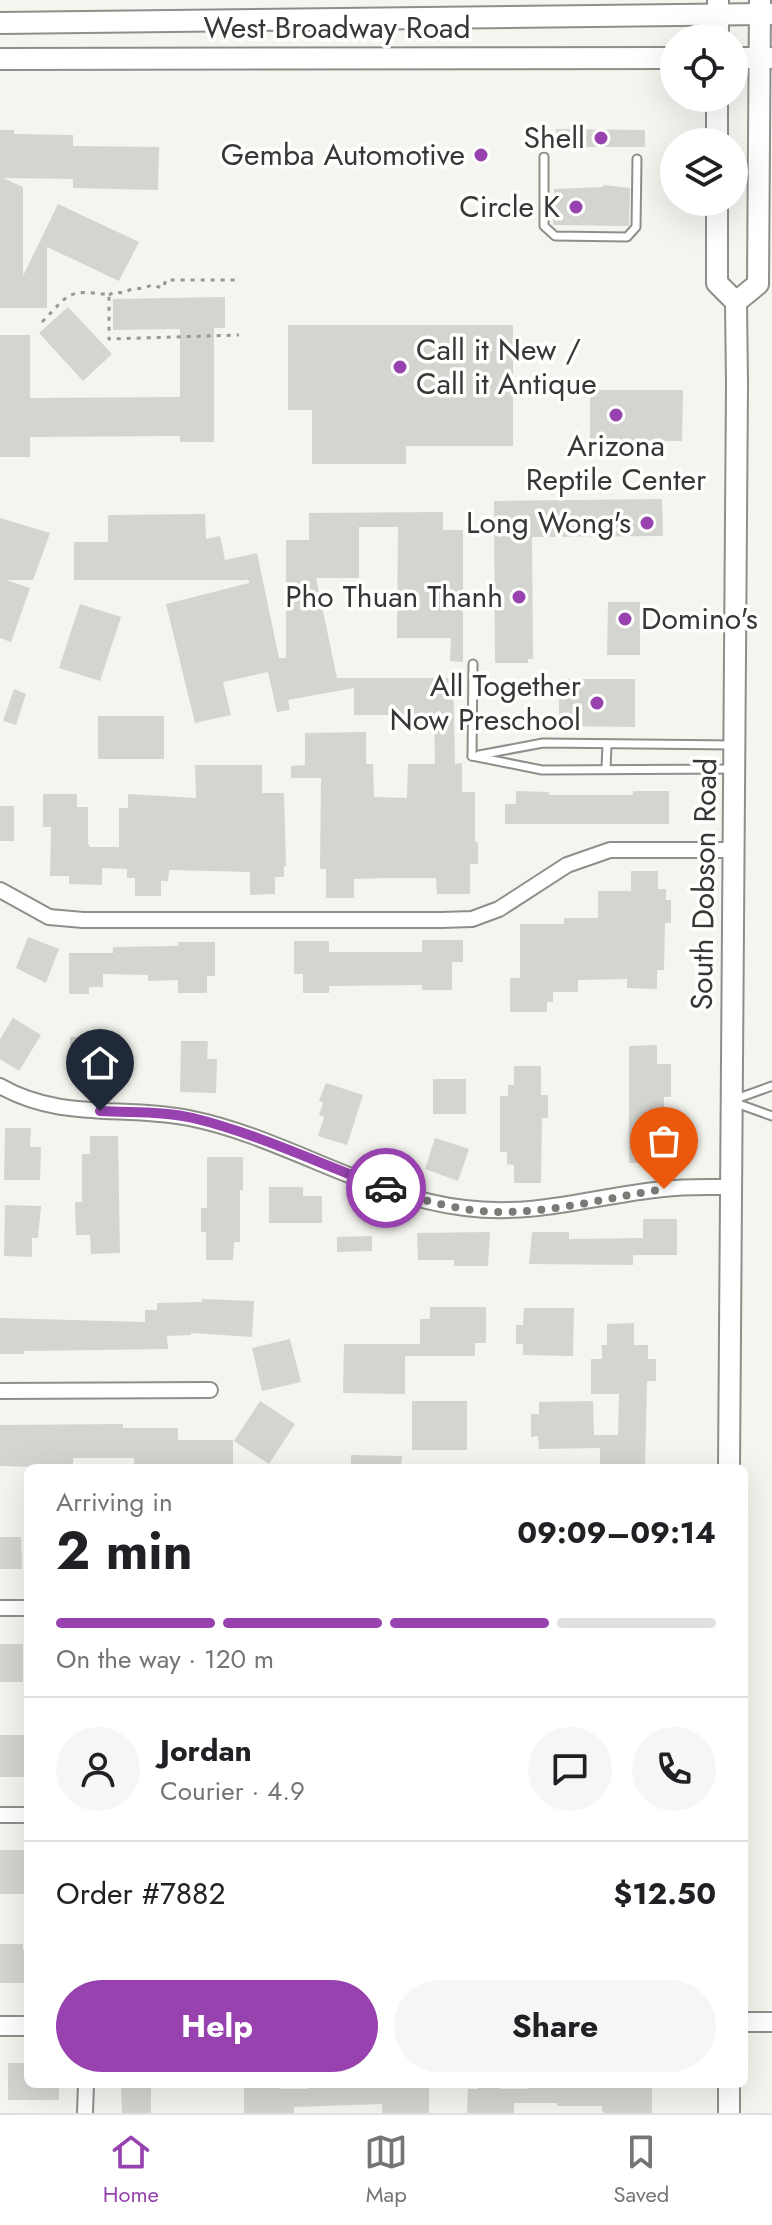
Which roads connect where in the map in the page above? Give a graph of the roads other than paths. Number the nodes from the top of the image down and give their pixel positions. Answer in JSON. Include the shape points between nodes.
{"nodes":[{"id":1,"x":718,"y":7,"type":"edge"},
{"id":2,"x":764,"y":9,"type":"edge"},
{"id":3,"x":0,"y":23,"type":"edge"},
{"id":4,"x":660,"y":58,"type":"edge"},
{"id":5,"x":766,"y":58,"type":"edge"},
{"id":6,"x":0,"y":59,"type":"edge"},
{"id":7,"x":544,"y":157,"type":"dead end"},
{"id":8,"x":637,"y":159,"type":"dead end"},
{"id":9,"x":717,"y":216,"type":"edge"},
{"id":10,"x":765,"y":259,"type":"edge"},
{"id":11,"x":736,"y":302,"type":"junction"},
{"id":12,"x":473,"y":664,"type":"dead end"},
{"id":13,"x":607,"y":744,"type":"junction"},
{"id":14,"x":736,"y":745,"type":"junction"},
{"id":15,"x":472,"y":756,"type":"junction"},
{"id":16,"x":606,"y":769,"type":"junction"},
{"id":17,"x":736,"y":769,"type":"junction"},
{"id":18,"x":735,"y":850,"type":"junction"},
{"id":19,"x":0,"y":890,"type":"edge"},
{"id":20,"x":0,"y":1086,"type":"edge"},
{"id":21,"x":772,"y":1086,"type":"edge"},
{"id":22,"x":731,"y":1101,"type":"junction"},
{"id":23,"x":772,"y":1116,"type":"edge"},
{"id":24,"x":730,"y":1187,"type":"junction"},
{"id":25,"x":210,"y":1390,"type":"dead end"},
{"id":26,"x":0,"y":1391,"type":"edge"},
{"id":27,"x":729,"y":1464,"type":"edge"},
{"id":28,"x":0,"y":1608,"type":"edge"},
{"id":29,"x":24,"y":1608,"type":"edge"},
{"id":30,"x":0,"y":1815,"type":"edge"},
{"id":31,"x":24,"y":1815,"type":"edge"},
{"id":32,"x":748,"y":2022,"type":"edge"},
{"id":33,"x":772,"y":2022,"type":"edge"},
{"id":34,"x":0,"y":2026,"type":"edge"},
{"id":35,"x":24,"y":2026,"type":"edge"},
{"id":36,"x":86,"y":2088,"type":"edge"},
{"id":37,"x":729,"y":2088,"type":"edge"},
{"id":38,"x":85,"y":2113,"type":"edge"},
{"id":39,"x":729,"y":2113,"type":"edge"}],
"edges":[{"from":1,"to":2,"type":"main road","name":"West Broadway Road"},
{"from":1,"to":3,"type":"main road","name":"West Broadway Road"},
{"from":2,"to":5,"type":"main road"},
{"from":4,"to":6,"type":"main road","name":"West Broadway Road"},
{"from":5,"to":10,"type":"main road"},
{"from":7,"to":8,"type":"lane","via":[[544,226],[555,236],[627,237],[636,227]]},
{"from":9,"to":11,"type":"main road","name":"South Dobson Road","via":[[717,283]]},
{"from":10,"to":11,"type":"main road","via":[[758,284]]},
{"from":11,"to":14,"type":"main road","name":"South Dobson Road"},
{"from":12,"to":15,"type":"lane"},
{"from":13,"to":14,"type":"lane"},
{"from":13,"to":15,"type":"lane","via":[[543,743]]},
{"from":13,"to":16,"type":"lane"},
{"from":14,"to":17,"type":"main road","name":"South Dobson Road"},
{"from":15,"to":16,"type":"lane","via":[[542,770]]},
{"from":16,"to":17,"type":"lane"},
{"from":17,"to":18,"type":"main road","name":"South Dobson Road"},
{"from":18,"to":19,"type":"street","via":[[610,850],[567,865],[499,909],[472,919],[83,920],[49,917]]},
{"from":18,"to":22,"type":"main road","name":"South Dobson Road"},
{"from":20,"to":24,"type":"street","via":[[40,1104],[72,1110],[192,1118],[408,1196],[462,1208],[505,1212],[664,1189]]},
{"from":21,"to":22,"type":"lane"},
{"from":22,"to":23,"type":"lane"},
{"from":22,"to":24,"type":"main road","name":"South Dobson Road"},
{"from":24,"to":27,"type":"main road","name":"South Dobson Road"},
{"from":25,"to":26,"type":"street"},
{"from":28,"to":29,"type":"street"},
{"from":30,"to":31,"type":"street"},
{"from":32,"to":33,"type":"street"},
{"from":34,"to":35,"type":"street"},
{"from":36,"to":38,"type":"street"},
{"from":37,"to":39,"type":"main road"}]}
